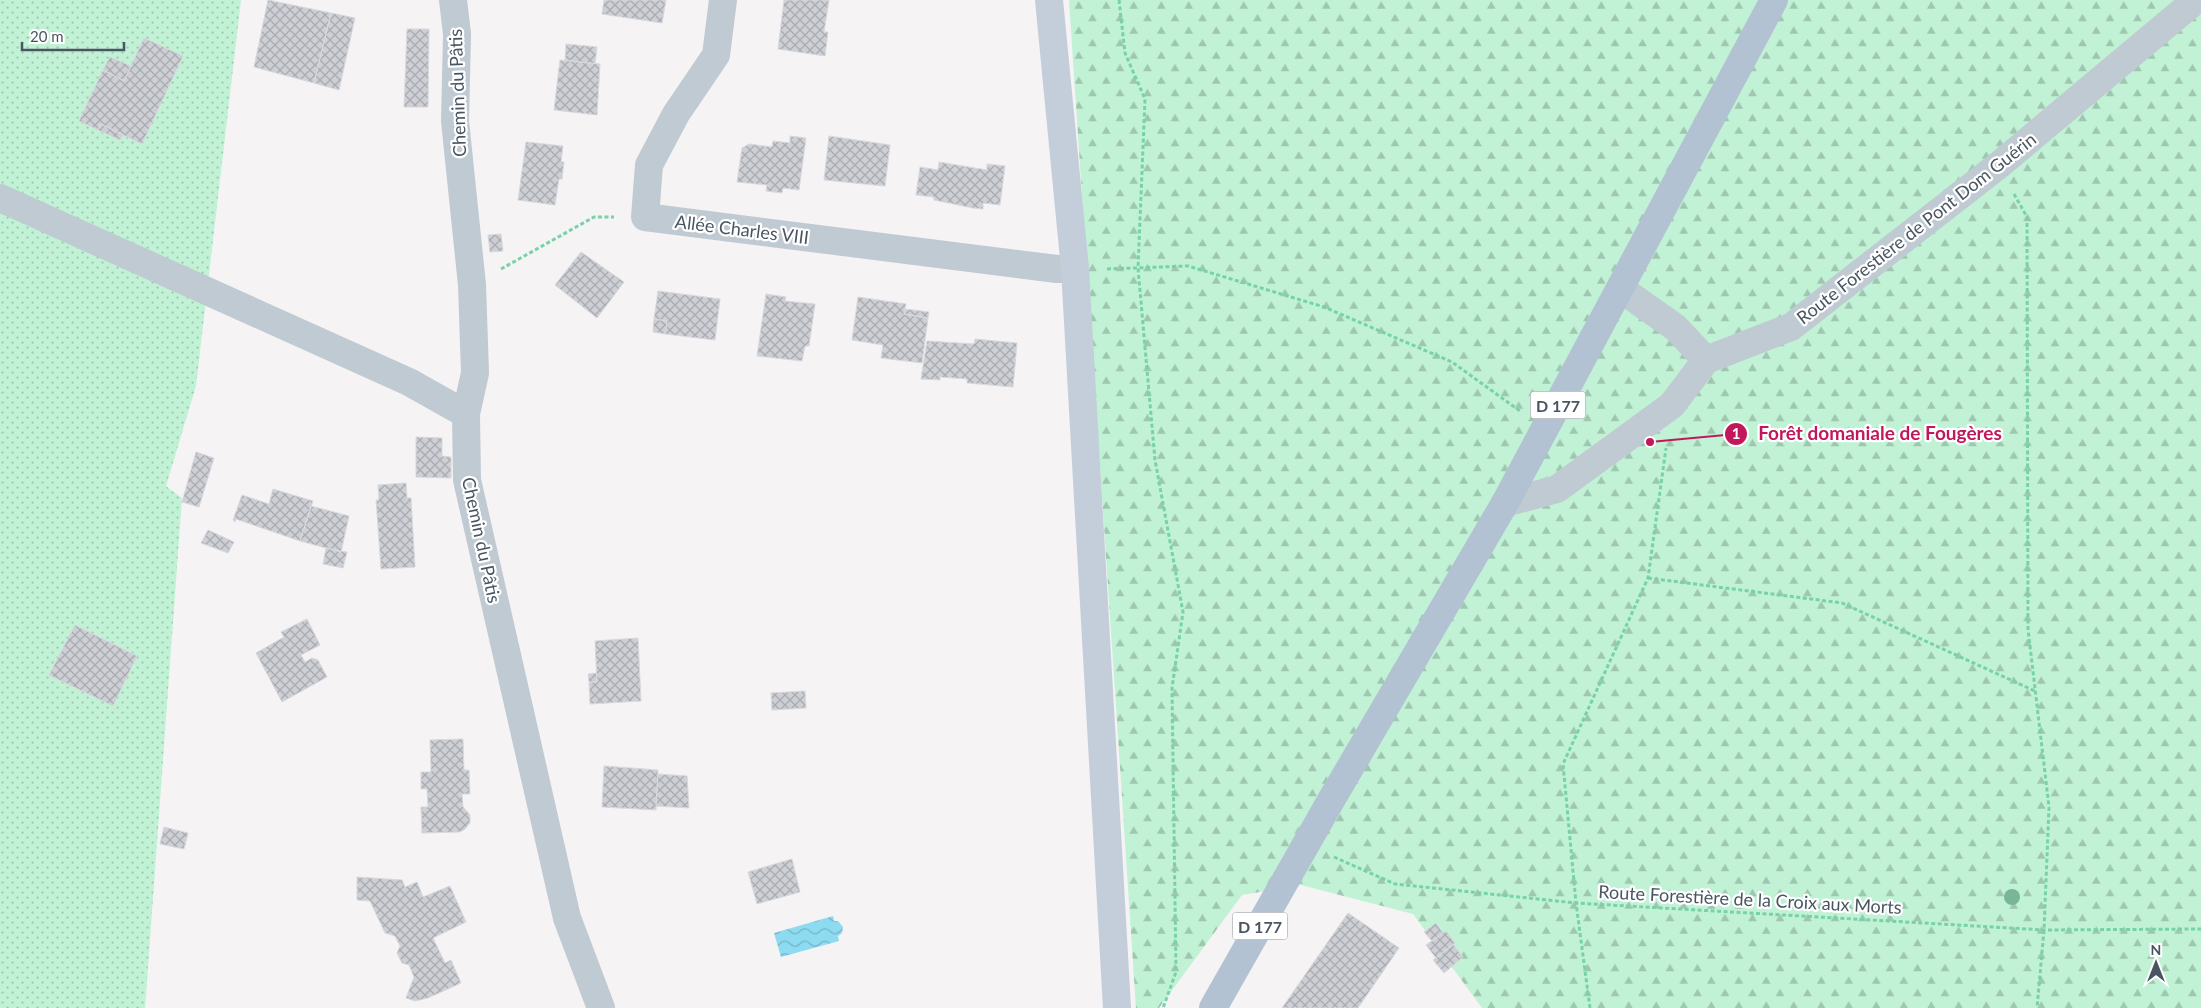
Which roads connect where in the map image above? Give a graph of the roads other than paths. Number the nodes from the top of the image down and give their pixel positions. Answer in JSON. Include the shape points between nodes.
{"nodes":[{"id":1,"x":453,"y":0,"type":"edge"},
{"id":2,"x":723,"y":0,"type":"edge"},
{"id":3,"x":1049,"y":0,"type":"edge"},
{"id":4,"x":1774,"y":0,"type":"edge"},
{"id":5,"x":2196,"y":0,"type":"edge"},
{"id":6,"x":0,"y":198,"type":"edge"},
{"id":7,"x":1075,"y":269,"type":"junction"},
{"id":8,"x":1621,"y":289,"type":"junction"},
{"id":9,"x":1706,"y":360,"type":"junction"},
{"id":10,"x":466,"y":414,"type":"junction"},
{"id":11,"x":1505,"y":503,"type":"junction"},
{"id":12,"x":601,"y":1008,"type":"edge"},
{"id":13,"x":1117,"y":1008,"type":"edge"},
{"id":14,"x":1212,"y":1008,"type":"edge"}],
"edges":[{"from":1,"to":10,"type":"street","name":"Chemin du Pâtis","via":[[455,121],[472,285],[475,372]]},
{"from":2,"to":7,"type":"street","name":"Allée Charles VIII","via":[[716,55],[676,114],[649,164],[645,217]]},
{"from":3,"to":7,"type":"street"},
{"from":4,"to":8,"type":"main road","number":"D 177"},
{"from":5,"to":9,"type":"street","name":"Route Forestière de Pont Dom Guérin","via":[[1999,164],[1791,327]]},
{"from":6,"to":10,"type":"street","via":[[409,382]]},
{"from":7,"to":13,"type":"street"},
{"from":8,"to":9,"type":"street","via":[[1676,328]]},
{"from":8,"to":11,"type":"main road","number":"D 177"},
{"from":9,"to":11,"type":"street","via":[[1672,405],[1557,489]]},
{"from":10,"to":12,"type":"street","name":"Chemin du Pâtis","via":[[468,480],[494,599],[567,918]]},
{"from":11,"to":14,"type":"main road","number":"D 177"}]}
